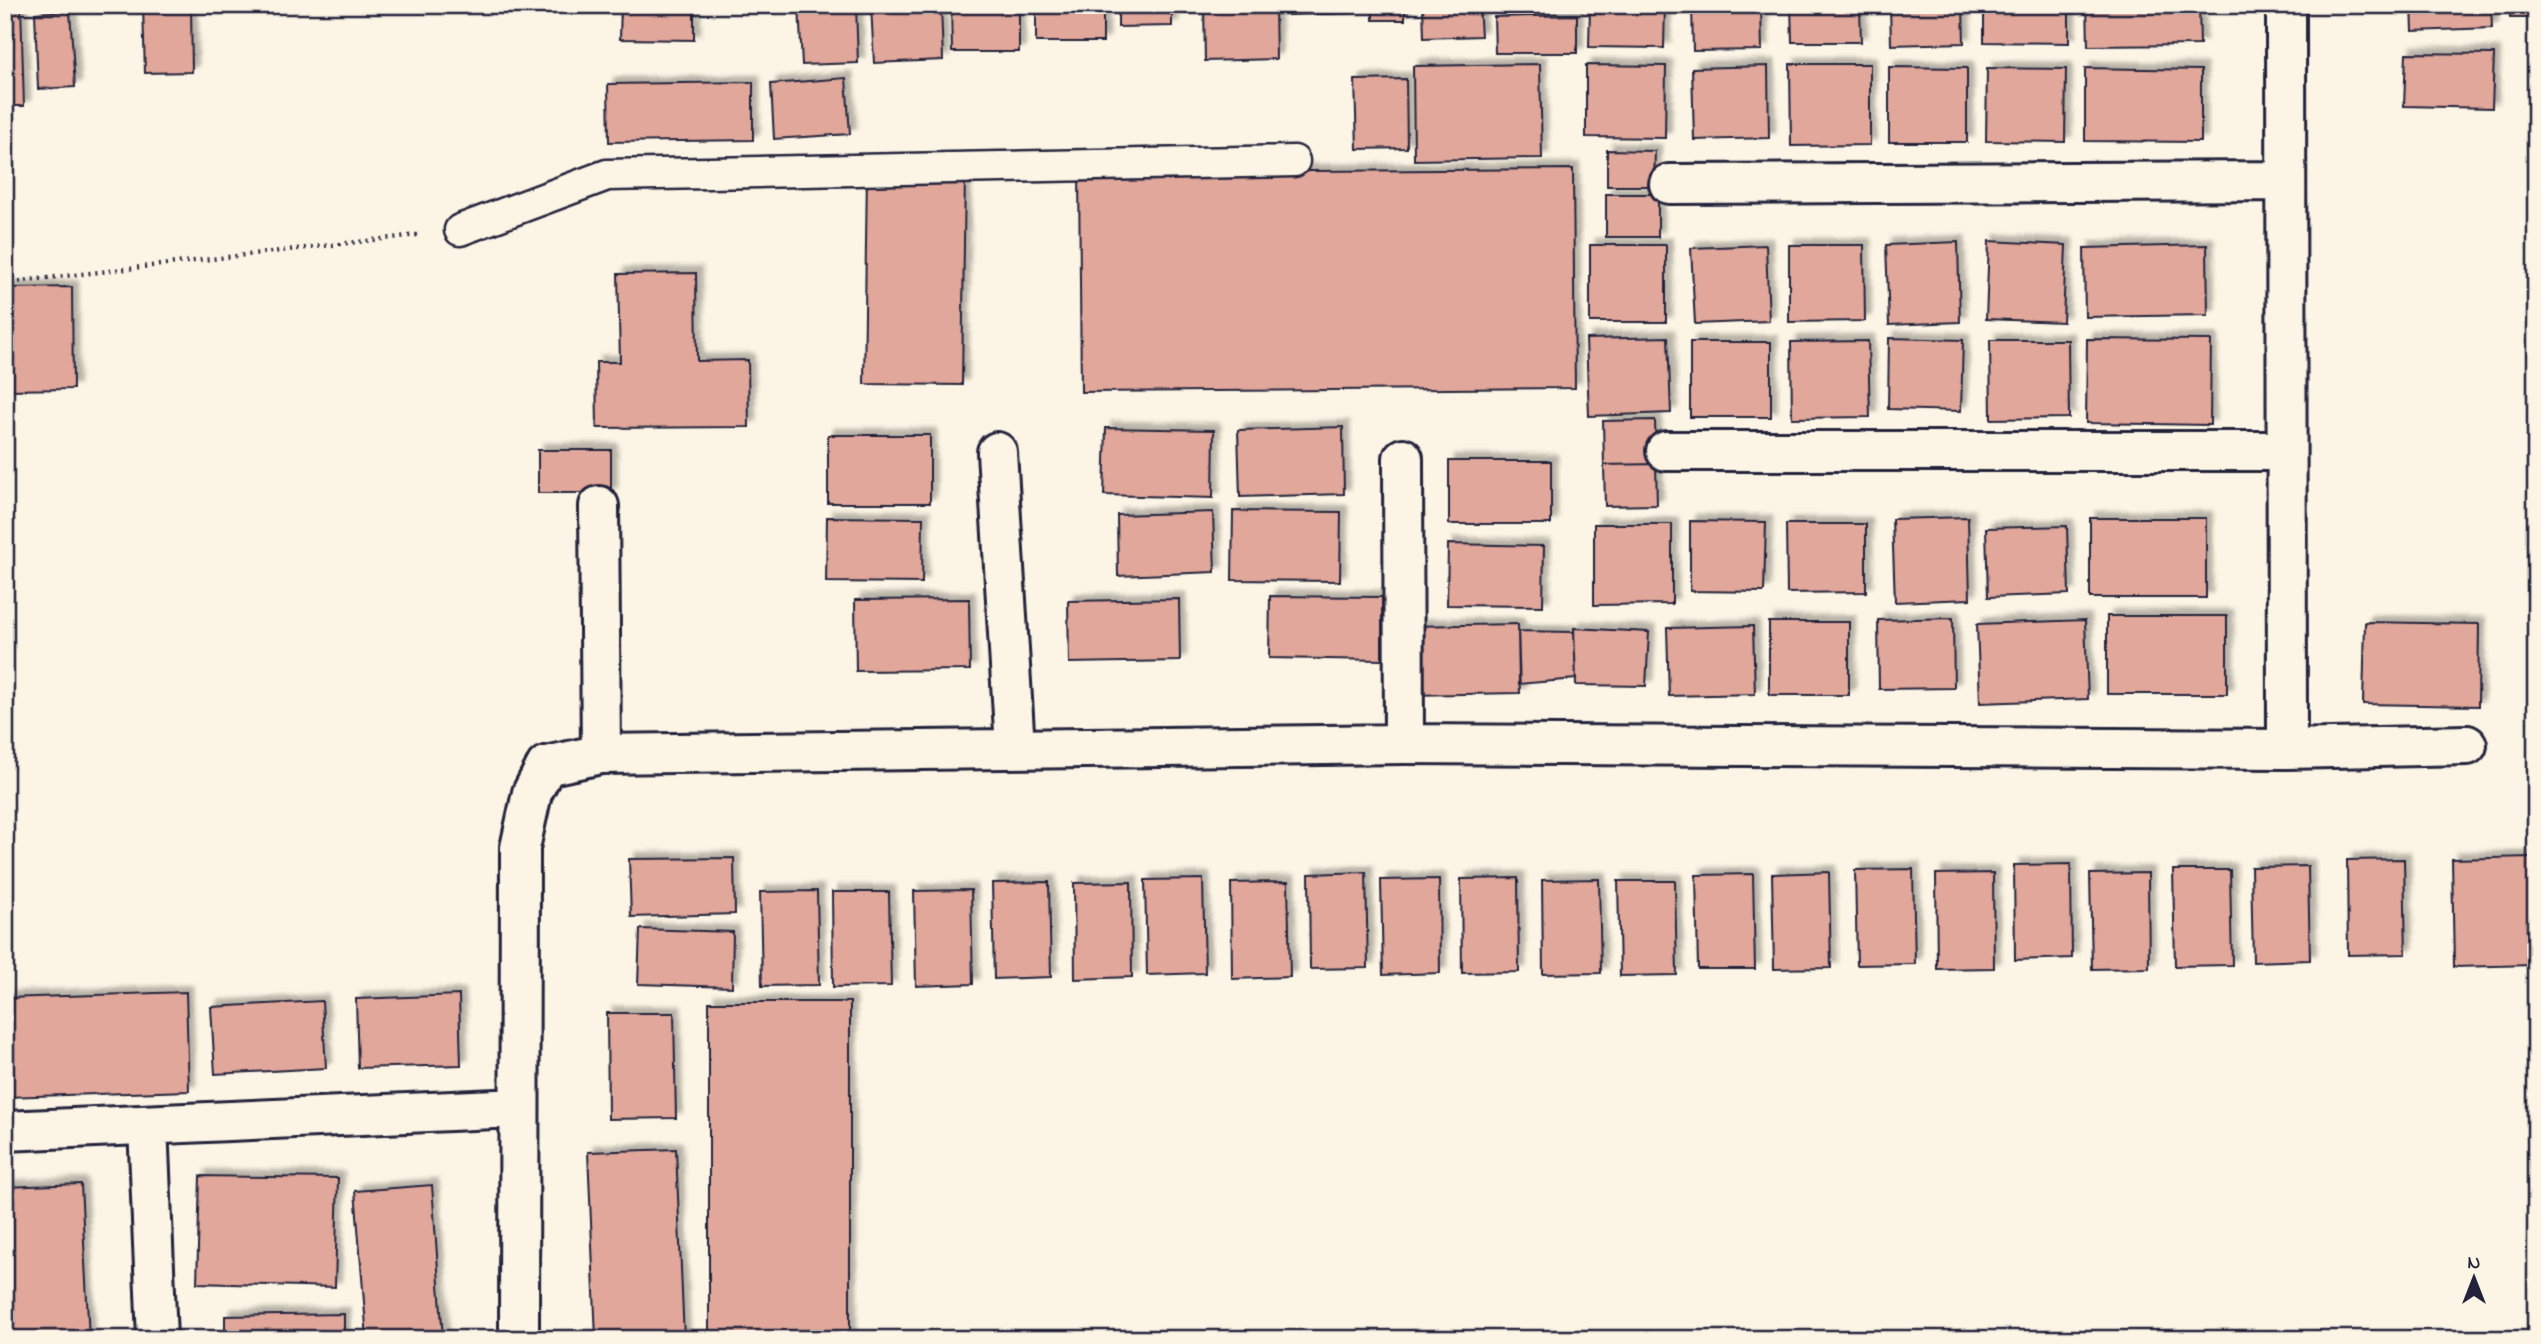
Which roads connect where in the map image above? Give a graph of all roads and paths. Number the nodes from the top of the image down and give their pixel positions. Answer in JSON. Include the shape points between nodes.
{"nodes":[{"id":1,"x":2286,"y":5,"type":"edge"},
{"id":2,"x":1294,"y":161,"type":"dead end"},
{"id":3,"x":2286,"y":181,"type":"junction"},
{"id":4,"x":1669,"y":184,"type":"dead end"},
{"id":5,"x":460,"y":230,"type":"joint"},
{"id":6,"x":5,"y":283,"type":"edge"},
{"id":7,"x":1666,"y":451,"type":"dead end"},
{"id":8,"x":2286,"y":451,"type":"junction"},
{"id":9,"x":998,"y":452,"type":"dead end"},
{"id":10,"x":1403,"y":458,"type":"dead end"},
{"id":11,"x":599,"y":506,"type":"dead end"},
{"id":12,"x":1404,"y":744,"type":"junction"},
{"id":13,"x":2467,"y":745,"type":"dead end"},
{"id":14,"x":1015,"y":748,"type":"junction"},
{"id":15,"x":2287,"y":749,"type":"junction"},
{"id":16,"x":601,"y":754,"type":"junction"},
{"id":17,"x":519,"y":1108,"type":"junction"},
{"id":18,"x":148,"y":1125,"type":"junction"},
{"id":19,"x":5,"y":1130,"type":"edge"},
{"id":20,"x":158,"y":1339,"type":"edge"},
{"id":21,"x":519,"y":1339,"type":"edge"}],
"edges":[{"from":1,"to":3,"type":"street"},
{"from":2,"to":5,"type":"lane","via":[[607,175]]},
{"from":3,"to":4,"type":"street"},
{"from":3,"to":8,"type":"street"},
{"from":5,"to":6,"type":"path"},
{"from":7,"to":8,"type":"street"},
{"from":8,"to":15,"type":"street"},
{"from":9,"to":14,"type":"street"},
{"from":10,"to":12,"type":"street"},
{"from":11,"to":16,"type":"street"},
{"from":12,"to":14,"type":"street"},
{"from":12,"to":15,"type":"street"},
{"from":13,"to":15,"type":"street"},
{"from":14,"to":16,"type":"street"},
{"from":16,"to":17,"type":"street","via":[[547,766],[532,793],[520,848]]},
{"from":17,"to":18,"type":"street"},
{"from":17,"to":21,"type":"street"},
{"from":18,"to":19,"type":"street"},
{"from":18,"to":20,"type":"street"}]}
